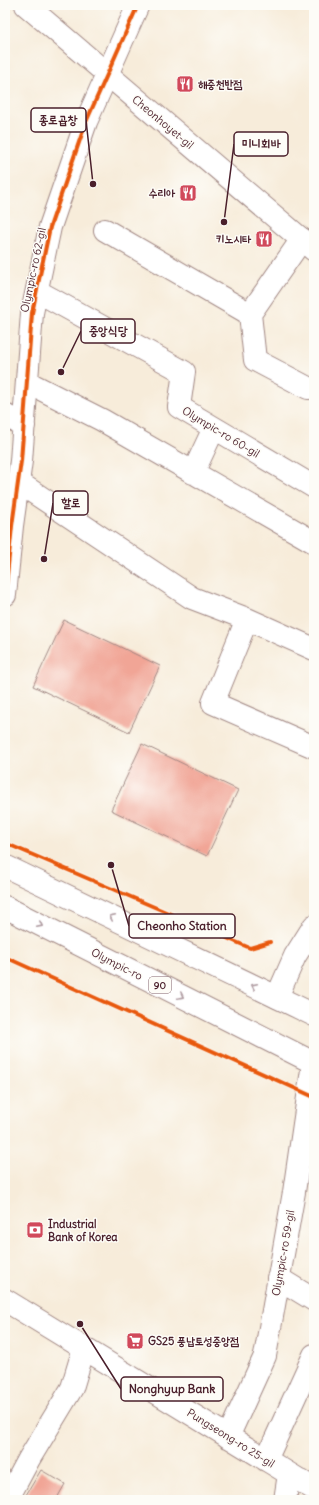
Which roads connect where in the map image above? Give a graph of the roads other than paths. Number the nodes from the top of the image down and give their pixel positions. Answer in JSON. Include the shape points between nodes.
{"nodes":[{"id":1,"x":26,"y":5,"type":"edge"},
{"id":2,"x":138,"y":5,"type":"edge"},
{"id":3,"x":108,"y":75,"type":"junction"},
{"id":4,"x":105,"y":230,"type":"dead end"},
{"id":5,"x":308,"y":245,"type":"edge"},
{"id":6,"x":37,"y":291,"type":"junction"},
{"id":7,"x":250,"y":314,"type":"junction"},
{"id":8,"x":27,"y":382,"type":"junction"},
{"id":9,"x":308,"y":388,"type":"dead end"},
{"id":10,"x":5,"y":415,"type":"edge"},
{"id":11,"x":24,"y":426,"type":"junction"},
{"id":12,"x":214,"y":428,"type":"junction"},
{"id":13,"x":193,"y":473,"type":"junction"},
{"id":14,"x":18,"y":482,"type":"junction"},
{"id":15,"x":314,"y":487,"type":"edge"},
{"id":16,"x":9,"y":523,"type":"edge"},
{"id":17,"x":314,"y":542,"type":"edge"},
{"id":18,"x":5,"y":595,"type":"edge"},
{"id":19,"x":247,"y":619,"type":"junction"},
{"id":20,"x":314,"y":649,"type":"edge"},
{"id":21,"x":314,"y":747,"type":"edge"},
{"id":22,"x":5,"y":866,"type":"edge"},
{"id":23,"x":5,"y":908,"type":"edge"},
{"id":24,"x":314,"y":926,"type":"edge"},
{"id":25,"x":277,"y":997,"type":"junction"},
{"id":26,"x":314,"y":1015,"type":"edge"},
{"id":27,"x":314,"y":1063,"type":"edge"},
{"id":28,"x":278,"y":1278,"type":"junction"},
{"id":29,"x":5,"y":1300,"type":"edge"},
{"id":30,"x":314,"y":1300,"type":"edge"},
{"id":31,"x":84,"y":1348,"type":"junction"},
{"id":32,"x":314,"y":1355,"type":"edge"},
{"id":33,"x":228,"y":1437,"type":"junction"},
{"id":34,"x":266,"y":1460,"type":"junction"},
{"id":35,"x":289,"y":1474,"type":"junction"},
{"id":36,"x":314,"y":1489,"type":"edge"},
{"id":37,"x":7,"y":1500,"type":"edge"},
{"id":38,"x":285,"y":1500,"type":"edge"}],
"edges":[{"from":1,"to":3,"type":"street","name":"Cheonhoyet-gil"},
{"from":2,"to":3,"type":"street","name":"Olympic-ro 62-gil"},
{"from":3,"to":5,"type":"street","name":"Cheonhoyet-gil"},
{"from":3,"to":6,"type":"street","name":"Olympic-ro 62-gil","via":[[86,122],[50,228]]},
{"from":4,"to":7,"type":"street"},
{"from":5,"to":7,"type":"street","name":"Cheonhoyet-gil"},
{"from":6,"to":8,"type":"street","name":"Olympic-ro 62-gil","via":[[32,313]]},
{"from":6,"to":12,"type":"street","name":"Olympic-ro 60-gil","via":[[184,372],[179,407]]},
{"from":7,"to":9,"type":"street","via":[[255,360]]},
{"from":8,"to":11,"type":"street","name":"Olympic-ro 62-gil"},
{"from":8,"to":13,"type":"street","via":[[102,420]]},
{"from":10,"to":11,"type":"street"},
{"from":11,"to":14,"type":"street","name":"Olympic-ro 62-gil"},
{"from":12,"to":13,"type":"street"},
{"from":12,"to":15,"type":"street","name":"Olympic-ro 60-gil"},
{"from":13,"to":17,"type":"street"},
{"from":14,"to":16,"type":"street","name":"Olympic-ro 62-gil"},
{"from":14,"to":19,"type":"street","via":[[192,598]]},
{"from":16,"to":18,"type":"street","name":"Olympic-ro 62-gil"},
{"from":19,"to":20,"type":"street"},
{"from":19,"to":21,"type":"street","via":[[213,703]]},
{"from":25,"to":22,"type":"street","one_way":true},
{"from":23,"to":27,"type":"street","name":"Olympic-ro","number":"90","one_way":true},
{"from":24,"to":25,"type":"street","via":[[297,953]]},
{"from":25,"to":26,"type":"street"},
{"from":27,"to":28,"type":"street","name":"Olympic-ro 59-gil"},
{"from":28,"to":30,"type":"street"},
{"from":28,"to":33,"type":"street","name":"Olympic-ro 59-gil","via":[[265,1356]]},
{"from":29,"to":31,"type":"street","name":"Pungseong-ro 25-gil"},
{"from":31,"to":33,"type":"street","name":"Pungseong-ro 25-gil"},
{"from":31,"to":37,"type":"street","via":[[72,1388]]},
{"from":32,"to":34,"type":"street"},
{"from":33,"to":34,"type":"street","name":"Pungseong-ro 25-gil"},
{"from":34,"to":35,"type":"street","name":"Pungseong-ro 25-gil"},
{"from":35,"to":36,"type":"street","name":"Pungseong-ro 25-gil"},
{"from":35,"to":38,"type":"street"}]}
